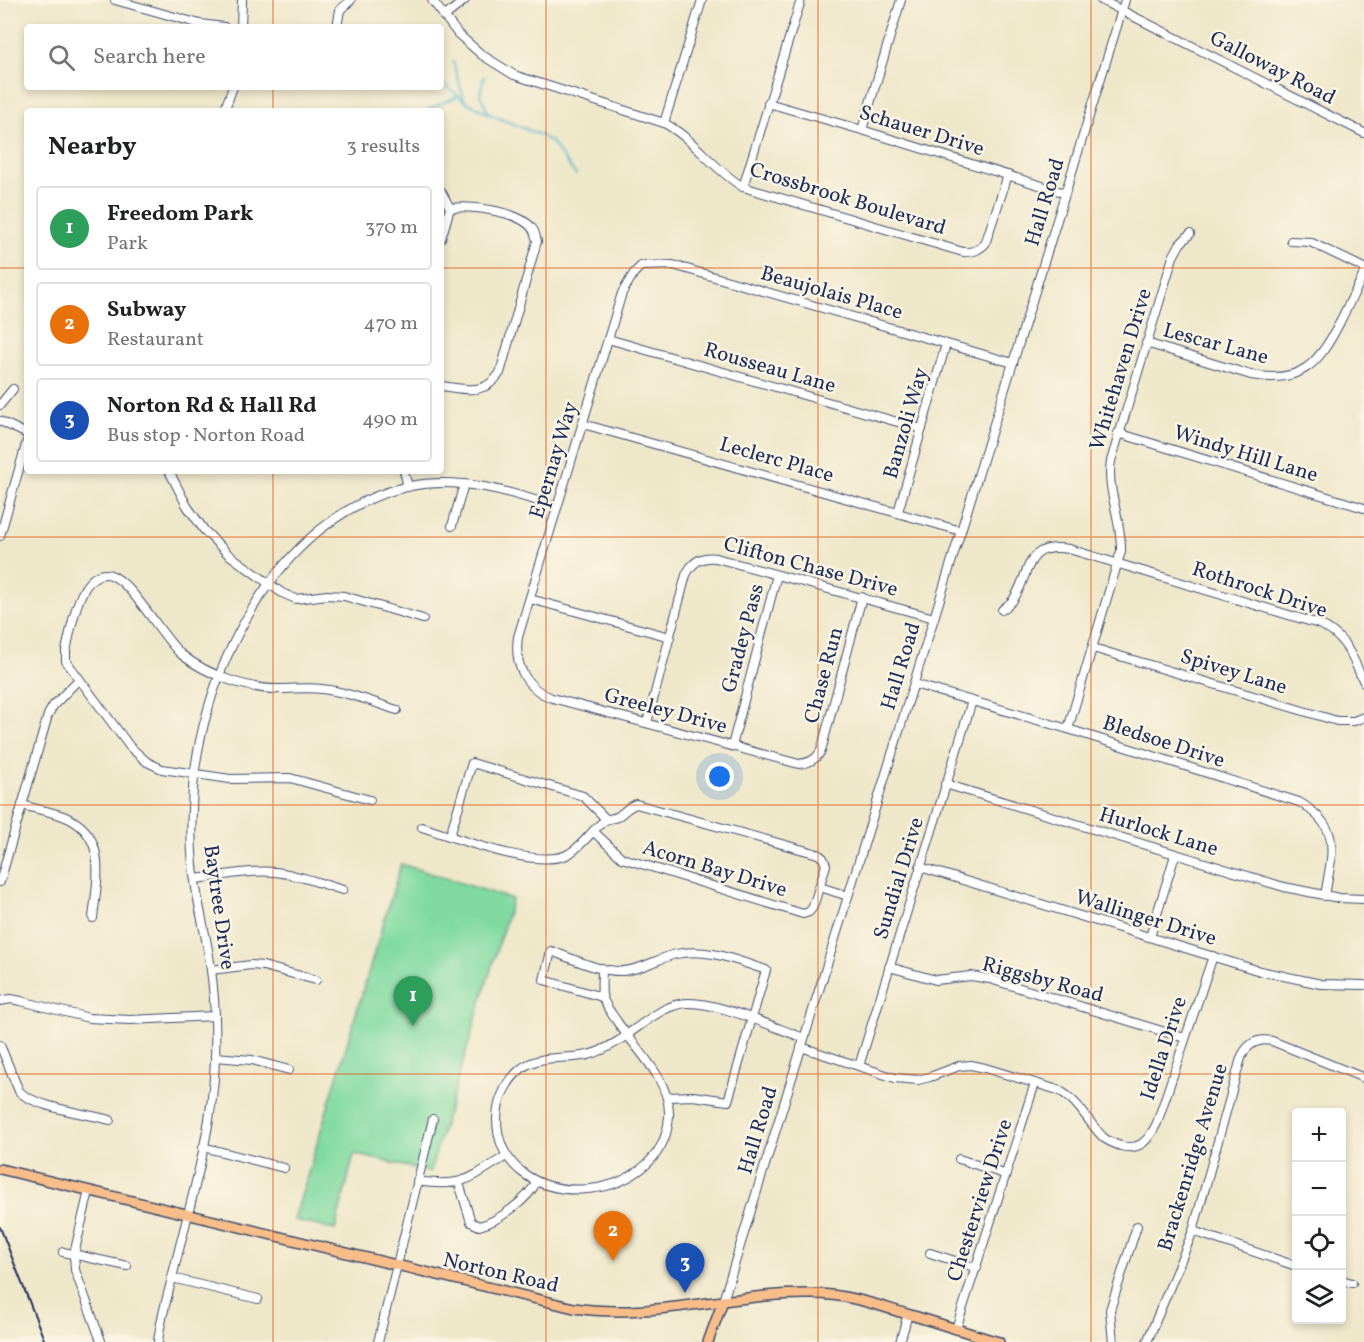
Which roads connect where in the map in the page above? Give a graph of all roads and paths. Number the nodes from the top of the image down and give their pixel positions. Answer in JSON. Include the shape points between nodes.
{"nodes":[{"id":1,"x":115,"y":0,"type":"edge"},
{"id":2,"x":242,"y":0,"type":"edge"},
{"id":3,"x":351,"y":0,"type":"edge"},
{"id":4,"x":432,"y":0,"type":"edge"},
{"id":5,"x":465,"y":0,"type":"edge"},
{"id":6,"x":702,"y":0,"type":"edge"},
{"id":7,"x":801,"y":0,"type":"edge"},
{"id":8,"x":901,"y":0,"type":"edge"},
{"id":9,"x":1101,"y":0,"type":"edge"},
{"id":10,"x":1125,"y":0,"type":"edge"},
{"id":11,"x":1122,"y":10,"type":"junction"},
{"id":12,"x":444,"y":17,"type":"junction"},
{"id":13,"x":200,"y":24,"type":"edge"},
{"id":14,"x":241,"y":24,"type":"edge"},
{"id":15,"x":338,"y":24,"type":"edge"},
{"id":16,"x":232,"y":90,"type":"edge"},
{"id":17,"x":768,"y":103,"type":"junction"},
{"id":18,"x":225,"y":108,"type":"edge"},
{"id":19,"x":664,"y":123,"type":"junction"},
{"id":20,"x":862,"y":130,"type":"junction"},
{"id":21,"x":1364,"y":133,"type":"edge"},
{"id":22,"x":1008,"y":175,"type":"junction"},
{"id":23,"x":742,"y":187,"type":"junction"},
{"id":24,"x":1065,"y":193,"type":"junction"},
{"id":25,"x":444,"y":197,"type":"edge"},
{"id":26,"x":450,"y":208,"type":"junction"},
{"id":27,"x":444,"y":229,"type":"edge"},
{"id":28,"x":1191,"y":234,"type":"dead end"},
{"id":29,"x":1290,"y":241,"type":"dead end"},
{"id":30,"x":641,"y":266,"type":"joint"},
{"id":31,"x":1364,"y":268,"type":"edge"},
{"id":32,"x":1364,"y":273,"type":"edge"},
{"id":33,"x":608,"y":339,"type":"junction"},
{"id":34,"x":1146,"y":343,"type":"junction"},
{"id":35,"x":946,"y":344,"type":"junction"},
{"id":36,"x":1012,"y":363,"type":"junction"},
{"id":37,"x":444,"y":386,"type":"edge"},
{"id":38,"x":13,"y":389,"type":"dead end"},
{"id":39,"x":0,"y":405,"type":"edge"},
{"id":40,"x":0,"y":421,"type":"edge"},
{"id":41,"x":583,"y":423,"type":"junction"},
{"id":42,"x":922,"y":429,"type":"junction"},
{"id":43,"x":24,"y":433,"type":"edge"},
{"id":44,"x":1118,"y":433,"type":"junction"},
{"id":45,"x":24,"y":452,"type":"edge"},
{"id":46,"x":171,"y":474,"type":"edge"},
{"id":47,"x":405,"y":474,"type":"edge"},
{"id":48,"x":464,"y":484,"type":"junction"},
{"id":49,"x":408,"y":487,"type":"junction"},
{"id":50,"x":557,"y":507,"type":"junction"},
{"id":51,"x":1364,"y":507,"type":"edge"},
{"id":52,"x":898,"y":512,"type":"junction"},
{"id":53,"x":452,"y":526,"type":"dead end"},
{"id":54,"x":961,"y":531,"type":"junction"},
{"id":55,"x":0,"y":536,"type":"edge"},
{"id":56,"x":1119,"y":563,"type":"junction"},
{"id":57,"x":777,"y":574,"type":"junction"},
{"id":58,"x":270,"y":583,"type":"junction"},
{"id":59,"x":862,"y":597,"type":"junction"},
{"id":60,"x":530,"y":598,"type":"junction"},
{"id":61,"x":1002,"y":610,"type":"dead end"},
{"id":62,"x":934,"y":618,"type":"junction"},
{"id":63,"x":423,"y":619,"type":"dead end"},
{"id":64,"x":670,"y":637,"type":"junction"},
{"id":65,"x":1093,"y":648,"type":"junction"},
{"id":66,"x":520,"y":670,"type":"joint"},
{"id":67,"x":220,"y":675,"type":"junction"},
{"id":68,"x":79,"y":679,"type":"junction"},
{"id":69,"x":1364,"y":682,"type":"edge"},
{"id":70,"x":914,"y":684,"type":"junction"},
{"id":71,"x":972,"y":701,"type":"junction"},
{"id":72,"x":397,"y":710,"type":"dead end"},
{"id":73,"x":1364,"y":717,"type":"edge"},
{"id":74,"x":647,"y":723,"type":"junction"},
{"id":75,"x":1068,"y":729,"type":"junction"},
{"id":76,"x":732,"y":746,"type":"junction"},
{"id":77,"x":813,"y":760,"type":"joint"},
{"id":78,"x":195,"y":775,"type":"junction"},
{"id":79,"x":945,"y":784,"type":"junction"},
{"id":80,"x":370,"y":800,"type":"dead end"},
{"id":81,"x":22,"y":805,"type":"junction"},
{"id":82,"x":606,"y":819,"type":"junction"},
{"id":83,"x":422,"y":827,"type":"dead end"},
{"id":84,"x":592,"y":831,"type":"junction"},
{"id":85,"x":450,"y":835,"type":"junction"},
{"id":86,"x":1175,"y":855,"type":"junction"},
{"id":87,"x":920,"y":867,"type":"junction"},
{"id":88,"x":195,"y":879,"type":"junction"},
{"id":89,"x":0,"y":882,"type":"edge"},
{"id":90,"x":820,"y":887,"type":"junction"},
{"id":91,"x":343,"y":890,"type":"dead end"},
{"id":92,"x":848,"y":896,"type":"junction"},
{"id":93,"x":1325,"y":896,"type":"junction"},
{"id":94,"x":1364,"y":899,"type":"edge"},
{"id":95,"x":93,"y":918,"type":"dead end"},
{"id":96,"x":1150,"y":937,"type":"junction"},
{"id":97,"x":1213,"y":956,"type":"junction"},
{"id":98,"x":889,"y":967,"type":"junction"},
{"id":99,"x":602,"y":968,"type":"junction"},
{"id":100,"x":211,"y":970,"type":"junction"},
{"id":101,"x":316,"y":980,"type":"dead end"},
{"id":102,"x":1364,"y":985,"type":"edge"},
{"id":103,"x":602,"y":996,"type":"junction"},
{"id":104,"x":0,"y":1001,"type":"edge"},
{"id":105,"x":215,"y":1016,"type":"junction"},
{"id":106,"x":752,"y":1019,"type":"junction"},
{"id":107,"x":627,"y":1035,"type":"junction"},
{"id":108,"x":804,"y":1038,"type":"junction"},
{"id":109,"x":1185,"y":1038,"type":"junction"},
{"id":110,"x":0,"y":1045,"type":"edge"},
{"id":111,"x":801,"y":1047,"type":"junction"},
{"id":112,"x":216,"y":1057,"type":"junction"},
{"id":113,"x":859,"y":1066,"type":"junction"},
{"id":114,"x":289,"y":1070,"type":"dead end"},
{"id":115,"x":1364,"y":1078,"type":"edge"},
{"id":116,"x":1035,"y":1083,"type":"junction"},
{"id":117,"x":668,"y":1097,"type":"junction"},
{"id":118,"x":434,"y":1119,"type":"dead end"},
{"id":119,"x":110,"y":1120,"type":"dead end"},
{"id":120,"x":203,"y":1147,"type":"junction"},
{"id":121,"x":506,"y":1156,"type":"junction"},
{"id":122,"x":959,"y":1160,"type":"dead end"},
{"id":123,"x":284,"y":1168,"type":"dead end"},
{"id":124,"x":0,"y":1169,"type":"edge"},
{"id":125,"x":1007,"y":1175,"type":"junction"},
{"id":126,"x":417,"y":1181,"type":"junction"},
{"id":127,"x":536,"y":1182,"type":"junction"},
{"id":128,"x":459,"y":1184,"type":"junction"},
{"id":129,"x":89,"y":1191,"type":"junction"},
{"id":130,"x":187,"y":1215,"type":"junction"},
{"id":131,"x":1137,"y":1226,"type":"dead end"},
{"id":132,"x":1193,"y":1231,"type":"junction"},
{"id":133,"x":63,"y":1251,"type":"dead end"},
{"id":134,"x":930,"y":1253,"type":"dead end"},
{"id":135,"x":74,"y":1254,"type":"junction"},
{"id":136,"x":1292,"y":1265,"type":"edge"},
{"id":137,"x":127,"y":1266,"type":"dead end"},
{"id":138,"x":397,"y":1266,"type":"junction"},
{"id":139,"x":977,"y":1268,"type":"junction"},
{"id":140,"x":172,"y":1278,"type":"junction"},
{"id":141,"x":1346,"y":1281,"type":"edge"},
{"id":142,"x":1352,"y":1283,"type":"dead end"},
{"id":143,"x":258,"y":1299,"type":"dead end"},
{"id":144,"x":723,"y":1301,"type":"junction"},
{"id":145,"x":908,"y":1314,"type":"junction"},
{"id":146,"x":956,"y":1329,"type":"junction"},
{"id":147,"x":101,"y":1341,"type":"edge"},
{"id":148,"x":158,"y":1342,"type":"edge"},
{"id":149,"x":378,"y":1342,"type":"edge"},
{"id":150,"x":708,"y":1342,"type":"edge"},
{"id":151,"x":900,"y":1342,"type":"edge"},
{"id":152,"x":999,"y":1342,"type":"edge"},
{"id":153,"x":1113,"y":1342,"type":"edge"},
{"id":154,"x":1147,"y":1342,"type":"edge"}],
"edges":[{"from":1,"to":13,"type":"street"},
{"from":2,"to":14,"type":"street"},
{"from":3,"to":15,"type":"street","via":[[340,10]]},
{"from":4,"to":12,"type":"street","name":"Crossbrook Boulevard"},
{"from":5,"to":12,"type":"street"},
{"from":6,"to":19,"type":"street"},
{"from":7,"to":17,"type":"street"},
{"from":8,"to":20,"type":"street"},
{"from":9,"to":11,"type":"street","name":"Galloway Road"},
{"from":10,"to":11,"type":"street","name":"Hall Road"},
{"from":11,"to":21,"type":"street","name":"Galloway Road"},
{"from":11,"to":24,"type":"street","name":"Hall Road"},
{"from":12,"to":19,"type":"street","name":"Crossbrook Boulevard","via":[[482,55],[514,75]]},
{"from":16,"to":18,"type":"street"},
{"from":17,"to":20,"type":"street","name":"Schauer Drive"},
{"from":17,"to":23,"type":"street"},
{"from":19,"to":23,"type":"street","name":"Crossbrook Boulevard"},
{"from":20,"to":22,"type":"street","name":"Schauer Drive"},
{"from":22,"to":23,"type":"street","name":"Crossbrook Boulevard","via":[[985,244],[972,252]]},
{"from":22,"to":24,"type":"street","name":"Schauer Drive"},
{"from":24,"to":36,"type":"street","name":"Hall Road"},
{"from":25,"to":26,"type":"street"},
{"from":26,"to":27,"type":"street"},
{"from":26,"to":37,"type":"street","via":[[482,208],[520,220],[529,224],[537,241],[500,373],[481,389]]},
{"from":28,"to":34,"type":"street","name":"Whitehaven Drive","via":[[1173,257]]},
{"from":29,"to":31,"type":"street","via":[[1310,242]]},
{"from":30,"to":33,"type":"street","name":"Epernay Way","via":[[622,293]]},
{"from":30,"to":35,"type":"street","name":"Beaujolais Place","via":[[673,265]]},
{"from":32,"to":34,"type":"street","name":"Lescar Lane","via":[[1324,352],[1308,367],[1288,376],[1251,375]]},
{"from":33,"to":41,"type":"street","name":"Epernay Way"},
{"from":33,"to":42,"type":"street","name":"Rousseau Lane"},
{"from":34,"to":44,"type":"street","name":"Whitehaven Drive"},
{"from":35,"to":36,"type":"street","name":"Beaujolais Place"},
{"from":35,"to":42,"type":"street","name":"Banzoli Way"},
{"from":36,"to":54,"type":"street","name":"Hall Road"},
{"from":38,"to":39,"type":"street"},
{"from":40,"to":43,"type":"street"},
{"from":41,"to":50,"type":"street","name":"Epernay Way"},
{"from":41,"to":52,"type":"street","name":"Leclerc Place"},
{"from":42,"to":52,"type":"street","name":"Banzoli Way"},
{"from":44,"to":51,"type":"street","name":"Windy Hill Lane"},
{"from":44,"to":56,"type":"street","name":"Whitehaven Drive","via":[[1109,484],[1120,526]]},
{"from":45,"to":55,"type":"street"},
{"from":46,"to":58,"type":"street","via":[[204,530],[228,554]]},
{"from":47,"to":49,"type":"street"},
{"from":48,"to":49,"type":"street","name":"Baytree Drive"},
{"from":48,"to":50,"type":"street","name":"Baytree Drive","via":[[506,491]]},
{"from":48,"to":53,"type":"street"},
{"from":49,"to":58,"type":"street","name":"Baytree Drive","via":[[365,501],[326,524],[301,545]]},
{"from":50,"to":60,"type":"street","name":"Epernay Way"},
{"from":52,"to":54,"type":"street","name":"Leclerc Place"},
{"from":54,"to":62,"type":"street","name":"Hall Road"},
{"from":56,"to":61,"type":"street","name":"Rothrock Drive","via":[[1069,549],[1043,551],[1030,561],[1013,600]]},
{"from":56,"to":65,"type":"street","name":"Whitehaven Drive"},
{"from":56,"to":69,"type":"street","name":"Rothrock Drive","via":[[1328,628],[1341,639]]},
{"from":57,"to":59,"type":"street","name":"Clifton Chase Drive"},
{"from":57,"to":64,"type":"street","name":"Clifton Chase Drive","via":[[702,558],[692,564],[686,576]]},
{"from":57,"to":76,"type":"street","name":"Gradey Pass"},
{"from":58,"to":63,"type":"street","via":[[296,599],[339,595]]},
{"from":58,"to":67,"type":"street","name":"Baytree Drive","via":[[252,609]]},
{"from":59,"to":62,"type":"street","name":"Clifton Chase Drive"},
{"from":59,"to":77,"type":"street","name":"Chase Run","via":[[821,751]]},
{"from":60,"to":64,"type":"street"},
{"from":60,"to":66,"type":"street","name":"Epernay Way","via":[[516,647]]},
{"from":62,"to":70,"type":"street","name":"Hall Road"},
{"from":64,"to":74,"type":"street"},
{"from":65,"to":73,"type":"street","name":"Spivey Lane","via":[[1338,721]]},
{"from":65,"to":75,"type":"street","name":"Whitehaven Drive"},
{"from":66,"to":74,"type":"street","name":"Greeley Drive","via":[[544,695]]},
{"from":67,"to":68,"type":"street","via":[[180,653],[127,587],[116,576],[104,574],[89,581],[82,592],[66,651],[66,661]]},
{"from":67,"to":72,"type":"street","via":[[268,689],[323,689]]},
{"from":67,"to":78,"type":"street","name":"Baytree Drive","via":[[209,706]]},
{"from":68,"to":78,"type":"street","via":[[138,755],[162,769]]},
{"from":68,"to":81,"type":"street","via":[[48,715]]},
{"from":70,"to":71,"type":"street","name":"Bledsoe Drive"},
{"from":70,"to":92,"type":"street","name":"Hall Road"},
{"from":71,"to":75,"type":"street","name":"Bledsoe Drive"},
{"from":71,"to":79,"type":"street","name":"Sundial Drive"},
{"from":74,"to":76,"type":"street","name":"Greeley Drive"},
{"from":75,"to":93,"type":"street","name":"Bledsoe Drive","via":[[1299,802],[1316,812],[1327,827],[1331,843]]},
{"from":76,"to":77,"type":"street","name":"Greeley Drive","via":[[799,764]]},
{"from":78,"to":80,"type":"street","via":[[290,778]]},
{"from":78,"to":88,"type":"street","name":"Baytree Drive"},
{"from":79,"to":86,"type":"street","name":"Hurlock Lane"},
{"from":79,"to":87,"type":"street","name":"Sundial Drive"},
{"from":81,"to":89,"type":"street"},
{"from":81,"to":95,"type":"street","via":[[70,819],[89,836],[98,861]]},
{"from":82,"to":84,"type":"street"},
{"from":82,"to":85,"type":"street","via":[[583,796],[472,763]]},
{"from":82,"to":90,"type":"street","via":[[616,818],[636,804],[818,854],[826,866]]},
{"from":83,"to":85,"type":"street"},
{"from":84,"to":85,"type":"street","via":[[570,854],[557,858],[521,857]]},
{"from":84,"to":90,"type":"street","name":"Acorn Bay Drive","via":[[622,858],[803,914],[812,910]]},
{"from":86,"to":93,"type":"street","name":"Hurlock Lane"},
{"from":86,"to":96,"type":"street"},
{"from":87,"to":96,"type":"street","name":"Wallinger Drive"},
{"from":87,"to":98,"type":"street","name":"Sundial Drive"},
{"from":88,"to":91,"type":"street","via":[[275,872]]},
{"from":88,"to":100,"type":"street","name":"Baytree Drive"},
{"from":90,"to":92,"type":"street"},
{"from":92,"to":108,"type":"street","name":"Hall Road"},
{"from":93,"to":94,"type":"street","name":"Hurlock Lane"},
{"from":96,"to":97,"type":"street","name":"Wallinger Drive"},
{"from":97,"to":102,"type":"street","name":"Wallinger Drive","via":[[1289,978],[1321,984]]},
{"from":97,"to":109,"type":"street","name":"Idella Drive"},
{"from":98,"to":109,"type":"street","name":"Riggsby Road","via":[[936,980],[971,976],[990,979]]},
{"from":98,"to":113,"type":"street","name":"Sundial Drive"},
{"from":99,"to":103,"type":"street"},
{"from":99,"to":103,"type":"street","via":[[551,951],[544,980]]},
{"from":99,"to":106,"type":"street","via":[[625,971],[675,954],[707,952],[766,970]]},
{"from":100,"to":101,"type":"street","via":[[263,966]]},
{"from":100,"to":105,"type":"street","name":"Baytree Drive"},
{"from":103,"to":107,"type":"street"},
{"from":104,"to":105,"type":"street","via":[[11,999],[89,1018]]},
{"from":105,"to":112,"type":"street","name":"Baytree Drive"},
{"from":106,"to":107,"type":"street","via":[[695,1002],[681,1003],[664,1009]]},
{"from":106,"to":108,"type":"street"},
{"from":106,"to":117,"type":"street","via":[[728,1101]]},
{"from":107,"to":117,"type":"street","via":[[664,1085]]},
{"from":107,"to":121,"type":"street","via":[[600,1052],[538,1060],[516,1073],[499,1102],[497,1114],[499,1141]]},
{"from":108,"to":111,"type":"street","name":"Hall Road"},
{"from":109,"to":116,"type":"street","name":"Idella Drive","via":[[1157,1123],[1140,1146],[1127,1147],[1105,1139],[1068,1095]]},
{"from":110,"to":119,"type":"street","via":[[24,1097]]},
{"from":111,"to":113,"type":"street"},
{"from":111,"to":144,"type":"street","name":"Hall Road"},
{"from":112,"to":114,"type":"street","via":[[252,1060]]},
{"from":112,"to":120,"type":"street","name":"Baytree Drive"},
{"from":113,"to":116,"type":"street","via":[[896,1078],[918,1080],[971,1065]]},
{"from":115,"to":132,"type":"street","name":"Brackenridge Avenue","via":[[1278,1043],[1260,1040],[1249,1045],[1243,1053]]},
{"from":116,"to":125,"type":"street","name":"Chesterview Drive"},
{"from":117,"to":127,"type":"street","via":[[664,1136],[657,1152],[636,1172],[615,1184],[590,1190],[560,1189]]},
{"from":118,"to":126,"type":"street"},
{"from":120,"to":123,"type":"street"},
{"from":120,"to":130,"type":"street","name":"Baytree Drive"},
{"from":121,"to":127,"type":"street"},
{"from":121,"to":128,"type":"street"},
{"from":122,"to":125,"type":"street"},
{"from":124,"to":129,"type":"main road","name":"Norton Road"},
{"from":125,"to":139,"type":"street","name":"Chesterview Drive"},
{"from":126,"to":128,"type":"street"},
{"from":126,"to":138,"type":"street"},
{"from":127,"to":128,"type":"street","via":[[517,1205],[479,1226],[471,1222]]},
{"from":129,"to":130,"type":"main road","name":"Norton Road"},
{"from":129,"to":135,"type":"street"},
{"from":130,"to":138,"type":"main road","name":"Norton Road"},
{"from":130,"to":140,"type":"street","name":"Baytree Drive"},
{"from":131,"to":153,"type":"street","via":[[1110,1310]]},
{"from":132,"to":136,"type":"street"},
{"from":132,"to":154,"type":"street","name":"Brackenridge Avenue"},
{"from":133,"to":135,"type":"street"},
{"from":134,"to":139,"type":"street"},
{"from":135,"to":137,"type":"street"},
{"from":135,"to":147,"type":"street","via":[[75,1270]]},
{"from":138,"to":144,"type":"main road","name":"Norton Road","via":[[583,1309],[633,1310]]},
{"from":138,"to":149,"type":"street"},
{"from":139,"to":146,"type":"street","name":"Chesterview Drive"},
{"from":140,"to":143,"type":"street"},
{"from":140,"to":148,"type":"street","name":"Baytree Drive"},
{"from":141,"to":142,"type":"street"},
{"from":144,"to":145,"type":"main road","name":"Norton Road","via":[[816,1294]]},
{"from":144,"to":150,"type":"main road","name":"Hall Road"},
{"from":145,"to":146,"type":"main road","name":"Norton Road"},
{"from":145,"to":151,"type":"street"},
{"from":146,"to":152,"type":"main road","name":"Norton Road"}]}
